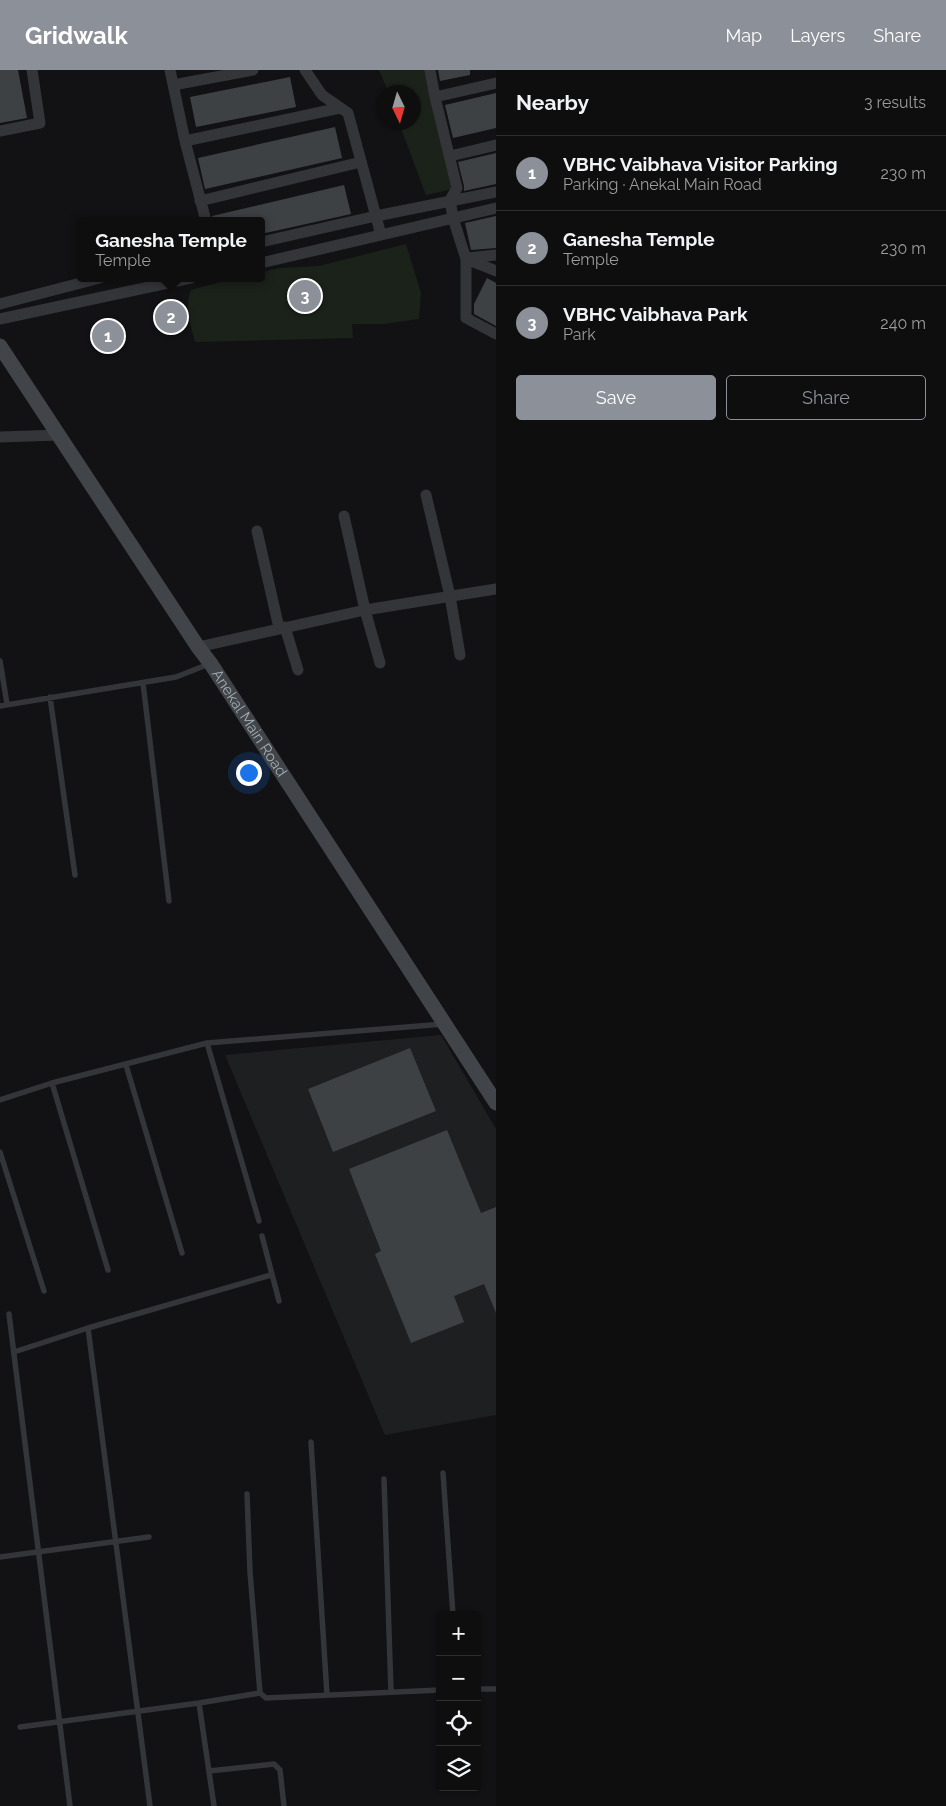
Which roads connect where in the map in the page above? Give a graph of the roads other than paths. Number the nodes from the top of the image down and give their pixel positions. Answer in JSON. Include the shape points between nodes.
{"nodes":[{"id":1,"x":32,"y":70,"type":"edge"},
{"id":2,"x":170,"y":70,"type":"edge"},
{"id":3,"x":253,"y":70,"type":"edge"},
{"id":4,"x":305,"y":70,"type":"edge"},
{"id":5,"x":315,"y":70,"type":"edge"},
{"id":6,"x":430,"y":70,"type":"edge"},
{"id":7,"x":496,"y":83,"type":"edge"},
{"id":8,"x":173,"y":85,"type":"junction"},
{"id":9,"x":322,"y":96,"type":"junction"},
{"id":10,"x":434,"y":97,"type":"junction"},
{"id":11,"x":340,"y":108,"type":"junction"},
{"id":12,"x":0,"y":131,"type":"edge"},
{"id":13,"x":185,"y":140,"type":"junction"},
{"id":14,"x":496,"y":145,"type":"edge"},
{"id":15,"x":450,"y":156,"type":"junction"},
{"id":16,"x":361,"y":162,"type":"junction"},
{"id":17,"x":496,"y":192,"type":"edge"},
{"id":18,"x":450,"y":200,"type":"junction"},
{"id":19,"x":200,"y":201,"type":"junction"},
{"id":20,"x":496,"y":208,"type":"edge"},
{"id":21,"x":376,"y":216,"type":"junction"},
{"id":22,"x":205,"y":217,"type":"edge"},
{"id":23,"x":453,"y":218,"type":"junction"},
{"id":24,"x":381,"y":235,"type":"junction"},
{"id":25,"x":265,"y":241,"type":"edge"},
{"id":26,"x":496,"y":254,"type":"edge"},
{"id":27,"x":466,"y":259,"type":"junction"},
{"id":28,"x":265,"y":262,"type":"edge"},
{"id":29,"x":496,"y":272,"type":"edge"},
{"id":30,"x":85,"y":282,"type":"edge"},
{"id":31,"x":172,"y":282,"type":"edge"},
{"id":32,"x":0,"y":304,"type":"edge"},
{"id":33,"x":0,"y":319,"type":"edge"},
{"id":34,"x":496,"y":334,"type":"edge"},
{"id":35,"x":0,"y":346,"type":"edge"},
{"id":36,"x":59,"y":435,"type":"junction"},
{"id":37,"x":0,"y":437,"type":"edge"},
{"id":38,"x":426,"y":495,"type":"dead end"},
{"id":39,"x":344,"y":516,"type":"dead end"},
{"id":40,"x":257,"y":531,"type":"dead end"},
{"id":41,"x":496,"y":589,"type":"edge"},
{"id":42,"x":450,"y":596,"type":"junction"},
{"id":43,"x":365,"y":610,"type":"junction"},
{"id":44,"x":282,"y":628,"type":"junction"},
{"id":45,"x":198,"y":647,"type":"junction"},
{"id":46,"x":460,"y":655,"type":"dead end"},
{"id":47,"x":0,"y":661,"type":"edge"},
{"id":48,"x":380,"y":663,"type":"dead end"},
{"id":49,"x":211,"y":664,"type":"junction"},
{"id":50,"x":298,"y":670,"type":"dead end"},
{"id":51,"x":143,"y":683,"type":"junction"},
{"id":52,"x":50,"y":698,"type":"junction"},
{"id":53,"x":3,"y":705,"type":"edge"},
{"id":54,"x":75,"y":875,"type":"dead end"},
{"id":55,"x":169,"y":901,"type":"dead end"},
{"id":56,"x":446,"y":1024,"type":"junction"},
{"id":57,"x":207,"y":1043,"type":"junction"},
{"id":58,"x":126,"y":1065,"type":"junction"},
{"id":59,"x":52,"y":1083,"type":"junction"},
{"id":60,"x":0,"y":1100,"type":"edge"},
{"id":61,"x":496,"y":1102,"type":"edge"},
{"id":62,"x":0,"y":1152,"type":"edge"},
{"id":63,"x":259,"y":1221,"type":"dead end"},
{"id":64,"x":262,"y":1236,"type":"dead end"},
{"id":65,"x":182,"y":1254,"type":"dead end"},
{"id":66,"x":108,"y":1270,"type":"dead end"},
{"id":67,"x":271,"y":1275,"type":"junction"},
{"id":68,"x":44,"y":1291,"type":"dead end"},
{"id":69,"x":279,"y":1301,"type":"dead end"},
{"id":70,"x":9,"y":1314,"type":"dead end"},
{"id":71,"x":88,"y":1328,"type":"junction"},
{"id":72,"x":14,"y":1352,"type":"junction"},
{"id":73,"x":311,"y":1442,"type":"dead end"},
{"id":74,"x":443,"y":1473,"type":"dead end"},
{"id":75,"x":384,"y":1479,"type":"dead end"},
{"id":76,"x":247,"y":1494,"type":"dead end"},
{"id":77,"x":149,"y":1537,"type":"dead end"},
{"id":78,"x":116,"y":1541,"type":"junction"},
{"id":79,"x":40,"y":1552,"type":"junction"},
{"id":80,"x":0,"y":1557,"type":"edge"},
{"id":81,"x":453,"y":1611,"type":"edge"},
{"id":82,"x":496,"y":1689,"type":"edge"},
{"id":83,"x":436,"y":1690,"type":"edge"},
{"id":84,"x":481,"y":1690,"type":"edge"},
{"id":85,"x":391,"y":1692,"type":"junction"},
{"id":86,"x":260,"y":1693,"type":"junction"},
{"id":87,"x":327,"y":1695,"type":"junction"},
{"id":88,"x":200,"y":1703,"type":"junction"},
{"id":89,"x":137,"y":1711,"type":"junction"},
{"id":90,"x":61,"y":1721,"type":"junction"},
{"id":91,"x":20,"y":1727,"type":"dead end"},
{"id":92,"x":209,"y":1771,"type":"junction"},
{"id":93,"x":70,"y":1806,"type":"edge"},
{"id":94,"x":150,"y":1806,"type":"edge"},
{"id":95,"x":214,"y":1806,"type":"edge"},
{"id":96,"x":284,"y":1806,"type":"edge"}],
"edges":[{"from":1,"to":12,"type":"street","via":[[40,123]]},
{"from":2,"to":8,"type":"street"},
{"from":3,"to":8,"type":"street"},
{"from":4,"to":9,"type":"street"},
{"from":5,"to":9,"type":"street"},
{"from":6,"to":10,"type":"street"},
{"from":7,"to":10,"type":"street"},
{"from":8,"to":13,"type":"street"},
{"from":9,"to":11,"type":"street"},
{"from":10,"to":15,"type":"street"},
{"from":11,"to":13,"type":"street"},
{"from":11,"to":16,"type":"street","via":[[348,114]]},
{"from":13,"to":19,"type":"street"},
{"from":14,"to":15,"type":"street"},
{"from":15,"to":18,"type":"street","via":[[457,188]]},
{"from":16,"to":19,"type":"street"},
{"from":16,"to":21,"type":"street"},
{"from":17,"to":18,"type":"street"},
{"from":18,"to":21,"type":"street"},
{"from":18,"to":23,"type":"street"},
{"from":19,"to":22,"type":"street"},
{"from":20,"to":23,"type":"street"},
{"from":21,"to":24,"type":"street"},
{"from":21,"to":25,"type":"street"},
{"from":23,"to":24,"type":"street"},
{"from":23,"to":27,"type":"street"},
{"from":24,"to":28,"type":"street"},
{"from":26,"to":27,"type":"street"},
{"from":27,"to":29,"type":"street"},
{"from":27,"to":34,"type":"street","via":[[466,318]]},
{"from":30,"to":32,"type":"street"},
{"from":31,"to":33,"type":"street"},
{"from":35,"to":36,"type":"main road","name":"Anekal Main Road"},
{"from":36,"to":37,"type":"street"},
{"from":36,"to":45,"type":"main road","name":"Anekal Main Road"},
{"from":38,"to":42,"type":"street"},
{"from":39,"to":43,"type":"street"},
{"from":40,"to":44,"type":"street"},
{"from":41,"to":42,"type":"street"},
{"from":42,"to":43,"type":"street"},
{"from":42,"to":46,"type":"street"},
{"from":43,"to":44,"type":"street"},
{"from":43,"to":48,"type":"street"},
{"from":44,"to":45,"type":"street"},
{"from":44,"to":50,"type":"street"},
{"from":45,"to":49,"type":"main road","name":"Anekal Main Road"},
{"from":47,"to":53,"type":"lane"},
{"from":49,"to":51,"type":"lane","via":[[176,677]]},
{"from":49,"to":56,"type":"main road","name":"Anekal Main Road"},
{"from":51,"to":52,"type":"lane"},
{"from":51,"to":55,"type":"lane"},
{"from":52,"to":53,"type":"lane"},
{"from":52,"to":54,"type":"lane"},
{"from":56,"to":57,"type":"lane"},
{"from":56,"to":61,"type":"main road","name":"Anekal Main Road"},
{"from":57,"to":58,"type":"lane"},
{"from":57,"to":63,"type":"lane"},
{"from":58,"to":59,"type":"lane"},
{"from":58,"to":65,"type":"lane"},
{"from":59,"to":60,"type":"lane"},
{"from":59,"to":66,"type":"lane"},
{"from":62,"to":68,"type":"lane"},
{"from":64,"to":67,"type":"lane"},
{"from":67,"to":69,"type":"lane"},
{"from":67,"to":71,"type":"lane"},
{"from":70,"to":72,"type":"lane"},
{"from":71,"to":72,"type":"lane"},
{"from":71,"to":78,"type":"lane"},
{"from":72,"to":79,"type":"lane"},
{"from":73,"to":87,"type":"lane"},
{"from":74,"to":81,"type":"lane"},
{"from":75,"to":85,"type":"lane"},
{"from":76,"to":86,"type":"lane"},
{"from":77,"to":78,"type":"lane"},
{"from":78,"to":79,"type":"lane"},
{"from":78,"to":89,"type":"lane"},
{"from":79,"to":80,"type":"lane"},
{"from":79,"to":90,"type":"lane"},
{"from":82,"to":84,"type":"lane"},
{"from":83,"to":85,"type":"lane"},
{"from":85,"to":87,"type":"lane"},
{"from":86,"to":87,"type":"lane","via":[[266,1698]]},
{"from":86,"to":88,"type":"lane"},
{"from":88,"to":89,"type":"lane"},
{"from":88,"to":92,"type":"lane"},
{"from":89,"to":90,"type":"lane"},
{"from":89,"to":94,"type":"lane"},
{"from":90,"to":91,"type":"lane"},
{"from":90,"to":93,"type":"lane"},
{"from":92,"to":95,"type":"lane"},
{"from":92,"to":96,"type":"lane","via":[[274,1764],[280,1770]]}]}
